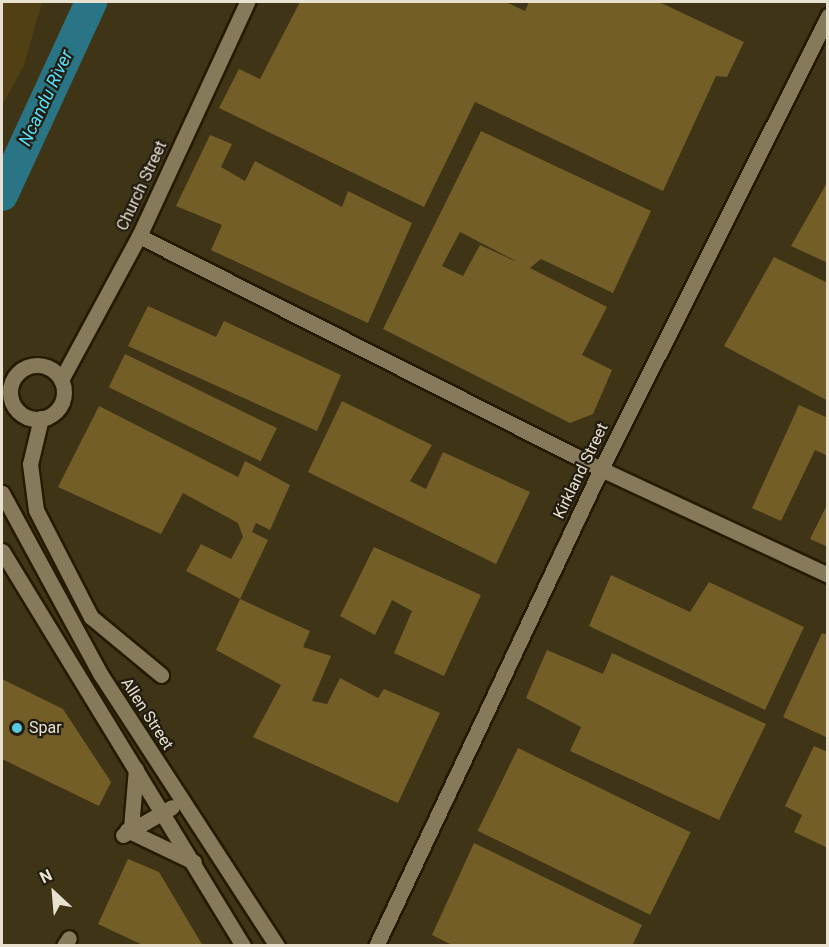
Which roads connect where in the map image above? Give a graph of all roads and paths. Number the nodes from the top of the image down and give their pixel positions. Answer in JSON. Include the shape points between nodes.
{"nodes":[{"id":1,"x":247,"y":2,"type":"edge"},
{"id":2,"x":828,"y":16,"type":"edge"},
{"id":3,"x":139,"y":236,"type":"junction"},
{"id":4,"x":61,"y":381,"type":"junction"},
{"id":5,"x":41,"y":418,"type":"junction"},
{"id":6,"x":601,"y":468,"type":"junction"},
{"id":7,"x":2,"y":493,"type":"edge"},
{"id":8,"x":2,"y":551,"type":"edge"},
{"id":9,"x":828,"y":575,"type":"edge"},
{"id":10,"x":161,"y":675,"type":"dead end"},
{"id":11,"x":136,"y":768,"type":"junction"},
{"id":12,"x":183,"y":802,"type":"junction"},
{"id":13,"x":163,"y":811,"type":"junction"},
{"id":14,"x":126,"y":832,"type":"junction"},
{"id":15,"x":197,"y":864,"type":"junction"},
{"id":16,"x":243,"y":945,"type":"edge"},
{"id":17,"x":277,"y":945,"type":"edge"},
{"id":18,"x":376,"y":945,"type":"edge"}],
"edges":[{"from":1,"to":3,"type":"street","name":"Church Street"},
{"from":2,"to":6,"type":"street","name":"Kirkland Street"},
{"from":3,"to":4,"type":"street","name":"Church Street"},
{"from":3,"to":6,"type":"street"},
{"from":4,"to":5,"type":"street","via":[[61,403]]},
{"from":4,"to":5,"type":"street","via":[[53,371],[37,365],[14,377],[10,394],[17,410]]},
{"from":5,"to":10,"type":"street","via":[[30,464],[36,510],[91,617]]},
{"from":6,"to":9,"type":"street"},
{"from":6,"to":18,"type":"street","name":"Kirkland Street"},
{"from":7,"to":12,"type":"street","name":"Allen Street","via":[[100,675]]},
{"from":8,"to":11,"type":"street"},
{"from":11,"to":13,"type":"street"},
{"from":11,"to":14,"type":"street"},
{"from":12,"to":13,"type":"street"},
{"from":12,"to":17,"type":"street","name":"Allen Street"},
{"from":13,"to":14,"type":"street"},
{"from":13,"to":15,"type":"street"},
{"from":14,"to":15,"type":"street"},
{"from":15,"to":16,"type":"street"}]}
